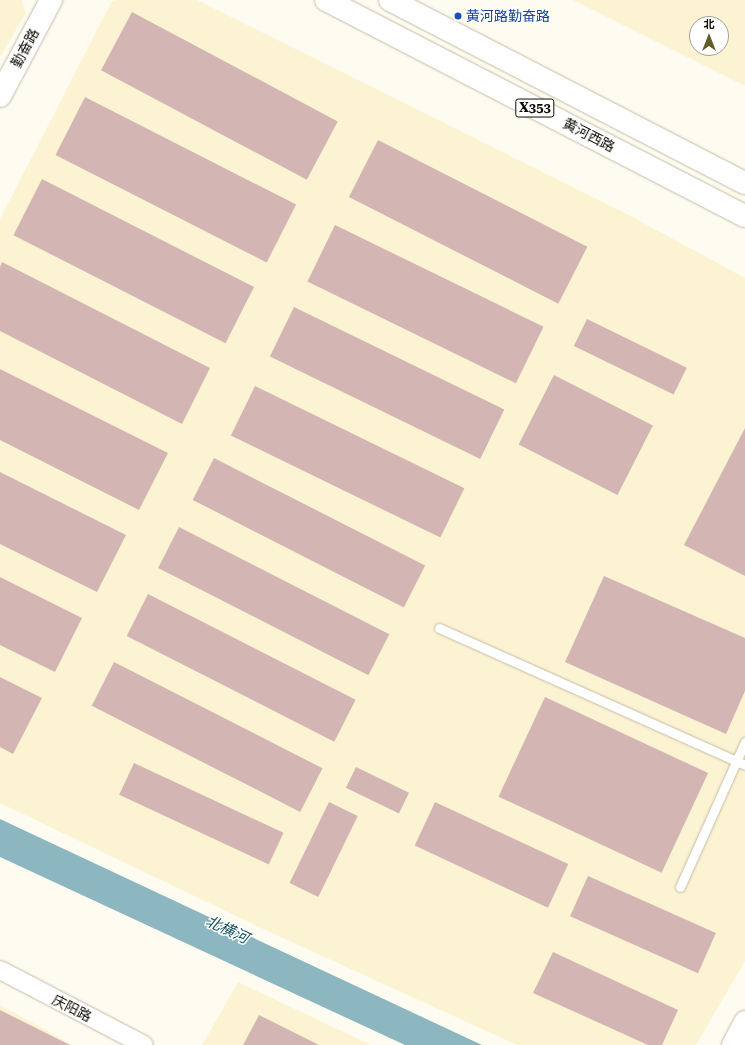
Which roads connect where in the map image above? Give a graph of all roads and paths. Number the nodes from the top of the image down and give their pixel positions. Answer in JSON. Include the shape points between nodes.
{"nodes":[{"id":1,"x":51,"y":0,"type":"edge"},
{"id":2,"x":326,"y":0,"type":"edge"},
{"id":3,"x":390,"y":0,"type":"edge"},
{"id":4,"x":0,"y":96,"type":"edge"},
{"id":5,"x":745,"y":183,"type":"edge"},
{"id":6,"x":745,"y":216,"type":"edge"},
{"id":7,"x":439,"y":628,"type":"dead end"},
{"id":8,"x":745,"y":742,"type":"edge"},
{"id":9,"x":741,"y":763,"type":"edge"},
{"id":10,"x":680,"y":887,"type":"dead end"},
{"id":11,"x":0,"y":970,"type":"edge"},
{"id":12,"x":745,"y":1022,"type":"edge"},
{"id":13,"x":144,"y":1045,"type":"edge"},
{"id":14,"x":733,"y":1045,"type":"edge"}],
"edges":[{"from":1,"to":4,"type":"main road","name":"勤奋路"},
{"from":2,"to":6,"type":"main road","name":"黄河西路","number":"X353"},
{"from":3,"to":5,"type":"main road","name":"黄河西路","number":"X353"},
{"from":7,"to":9,"type":"lane"},
{"from":8,"to":9,"type":"lane"},
{"from":9,"to":10,"type":"lane"},
{"from":11,"to":13,"type":"street","name":"庆阳路"},
{"from":12,"to":14,"type":"main road"}]}
